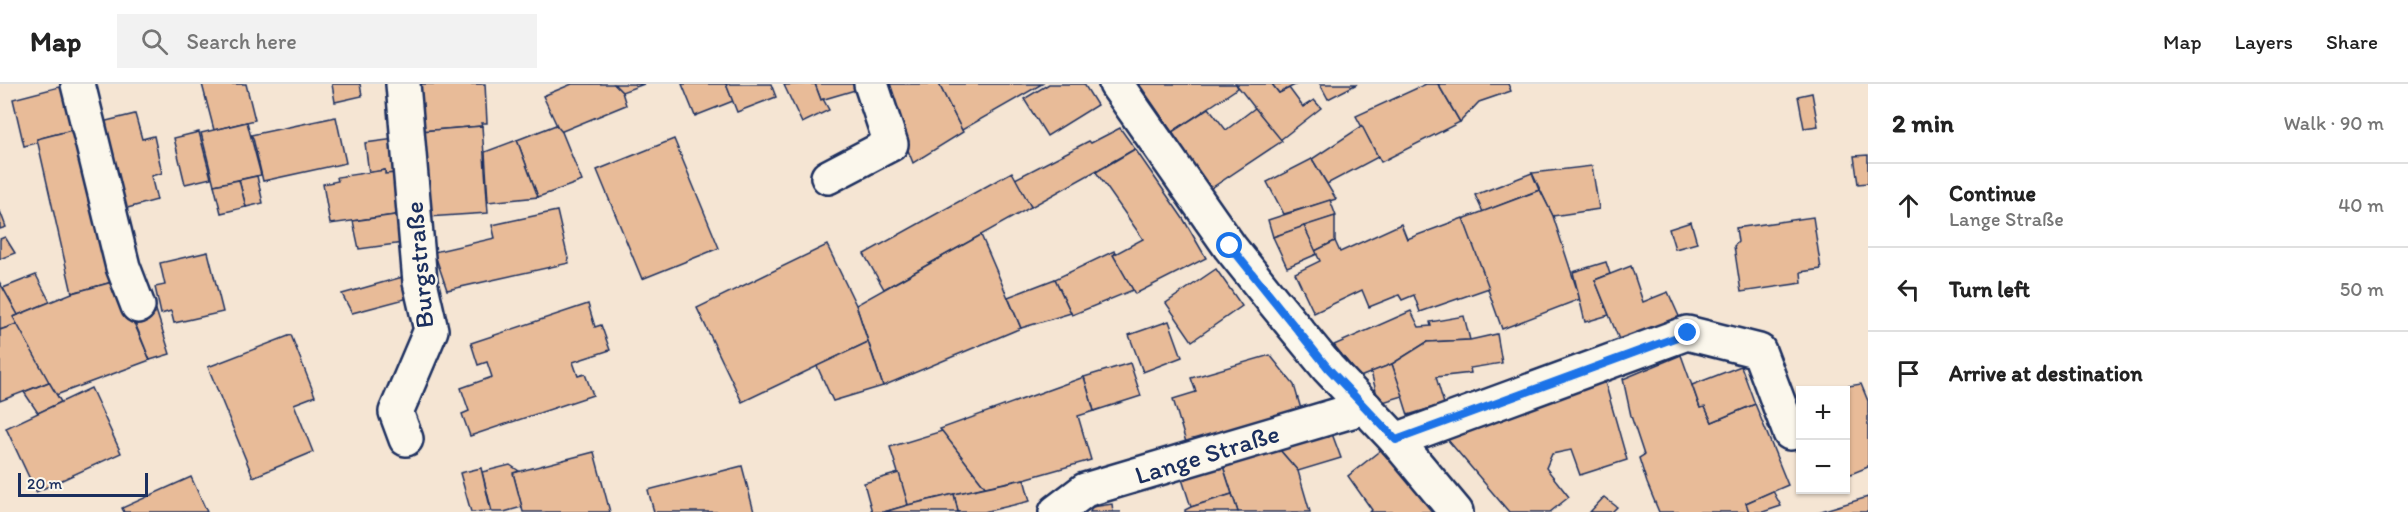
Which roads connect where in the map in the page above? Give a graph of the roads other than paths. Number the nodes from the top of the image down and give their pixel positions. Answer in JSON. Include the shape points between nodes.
{"nodes":[{"id":1,"x":78,"y":84,"type":"edge"},
{"id":2,"x":403,"y":84,"type":"edge"},
{"id":3,"x":871,"y":84,"type":"edge"},
{"id":4,"x":1116,"y":84,"type":"edge"},
{"id":5,"x":828,"y":177,"type":"dead end"},
{"id":6,"x":138,"y":306,"type":"dead end"},
{"id":7,"x":1365,"y":407,"type":"junction"},
{"id":8,"x":1790,"y":433,"type":"dead end"},
{"id":9,"x":406,"y":439,"type":"dead end"},
{"id":10,"x":1396,"y":440,"type":"junction"},
{"id":11,"x":1056,"y":512,"type":"edge"},
{"id":12,"x":1456,"y":512,"type":"edge"}],
"edges":[{"from":1,"to":6,"type":"street","via":[[123,267]]},
{"from":2,"to":9,"type":"street","name":"Burgstraße","via":[[420,282],[431,330],[396,412]]},
{"from":3,"to":5,"type":"street","via":[[891,144]]},
{"from":4,"to":7,"type":"street","via":[[1230,246],[1328,368]]},
{"from":7,"to":10,"type":"street"},
{"from":7,"to":11,"type":"street","name":"Lange Straße","via":[[1085,490]]},
{"from":8,"to":10,"type":"street","via":[[1759,351],[1688,333]]},
{"from":10,"to":12,"type":"street"}]}
